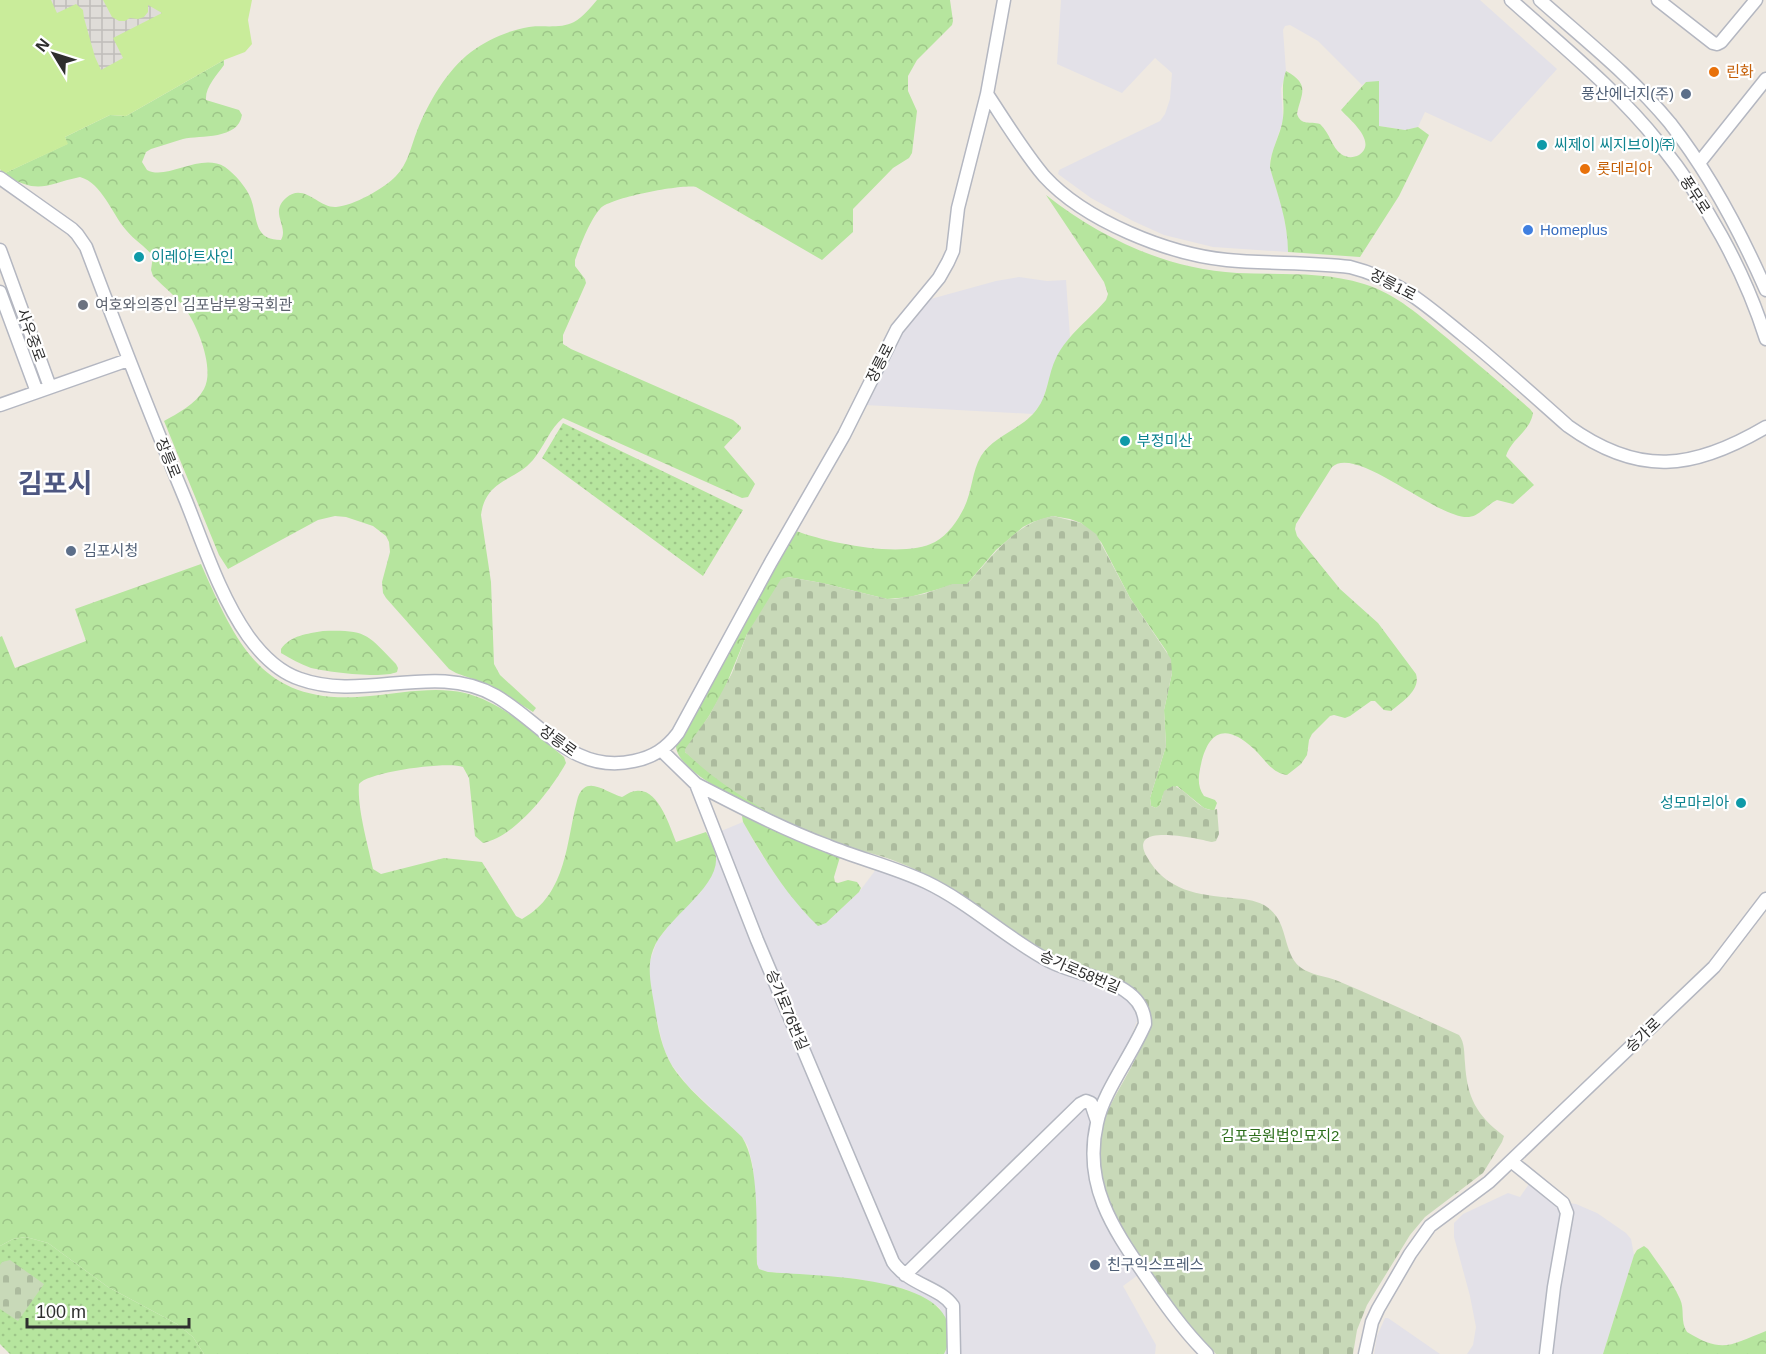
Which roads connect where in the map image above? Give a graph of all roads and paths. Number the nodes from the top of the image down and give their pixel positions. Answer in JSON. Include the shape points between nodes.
{"nodes":[{"id":1,"x":1004,"y":0,"type":"edge"},
{"id":2,"x":1511,"y":0,"type":"edge"},
{"id":3,"x":1540,"y":0,"type":"edge"},
{"id":4,"x":1658,"y":0,"type":"edge"},
{"id":5,"x":1756,"y":0,"type":"edge"},
{"id":6,"x":1764,"y":86,"type":"edge"},
{"id":7,"x":987,"y":93,"type":"junction"},
{"id":8,"x":1699,"y":163,"type":"junction"},
{"id":9,"x":0,"y":178,"type":"edge"},
{"id":10,"x":0,"y":250,"type":"edge"},
{"id":11,"x":1766,"y":290,"type":"edge"},
{"id":12,"x":0,"y":292,"type":"edge"},
{"id":13,"x":1766,"y":339,"type":"edge"},
{"id":14,"x":128,"y":360,"type":"junction"},
{"id":15,"x":50,"y":387,"type":"junction"},
{"id":16,"x":37,"y":392,"type":"junction"},
{"id":17,"x":0,"y":405,"type":"edge"},
{"id":18,"x":1766,"y":427,"type":"edge"},
{"id":19,"x":662,"y":751,"type":"junction"},
{"id":20,"x":696,"y":784,"type":"junction"},
{"id":21,"x":1766,"y":899,"type":"edge"},
{"id":22,"x":1097,"y":1121,"type":"junction"},
{"id":23,"x":1511,"y":1161,"type":"junction"},
{"id":24,"x":904,"y":1275,"type":"junction"},
{"id":25,"x":954,"y":1354,"type":"edge"},
{"id":26,"x":1207,"y":1354,"type":"edge"},
{"id":27,"x":1365,"y":1354,"type":"edge"},
{"id":28,"x":1546,"y":1354,"type":"edge"}],
"edges":[{"from":1,"to":7,"type":"street","name":"장릉로"},
{"from":2,"to":13,"type":"street","name":"풍무로","via":[[1606,87],[1659,143],[1725,244]]},
{"from":3,"to":8,"type":"street","name":"풍무로","via":[[1635,85]]},
{"from":4,"to":5,"type":"street","via":[[1717,45]]},
{"from":6,"to":8,"type":"street"},
{"from":7,"to":18,"type":"street","name":"장릉1로","via":[[1044,175],[1068,197],[1104,220],[1145,240],[1205,257],[1341,266],[1391,281],[1423,302],[1568,426],[1612,452],[1647,461],[1683,461],[1728,447]]},
{"from":7,"to":19,"type":"street","name":"장릉로","via":[[948,262],[897,329],[844,435],[690,714]]},
{"from":8,"to":11,"type":"street","name":"풍무로","via":[[1741,235]]},
{"from":9,"to":14,"type":"street","name":"장릉로","via":[[77,234],[86,247]]},
{"from":10,"to":15,"type":"street","name":"사우중로"},
{"from":12,"to":16,"type":"street","name":"사우중로"},
{"from":14,"to":15,"type":"street"},
{"from":14,"to":19,"type":"street","name":"장릉로","via":[[227,599],[248,637],[271,662],[300,680],[317,684],[445,681],[472,685],[503,701],[575,754],[596,763],[624,763]]},
{"from":15,"to":16,"type":"street"},
{"from":16,"to":17,"type":"street"},
{"from":19,"to":20,"type":"street","name":"승가로76번길"},
{"from":20,"to":22,"type":"street","name":"승가로58번길","via":[[827,846],[925,882],[1051,962],[1118,986],[1134,996],[1145,1024]]},
{"from":20,"to":24,"type":"street","name":"승가로76번길","via":[[884,1241]]},
{"from":21,"to":23,"type":"street","name":"승가로","via":[[1714,967]]},
{"from":22,"to":24,"type":"street","via":[[1091,1103],[1080,1104]]},
{"from":22,"to":26,"type":"street","name":"승가로58번길","via":[[1094,1166],[1108,1217],[1171,1313]]},
{"from":23,"to":27,"type":"street","name":"승가로","via":[[1423,1235],[1378,1309]]},
{"from":23,"to":28,"type":"street","via":[[1563,1203],[1567,1213]]},
{"from":24,"to":25,"type":"street","name":"승가로76번길","via":[[953,1306]]}]}
